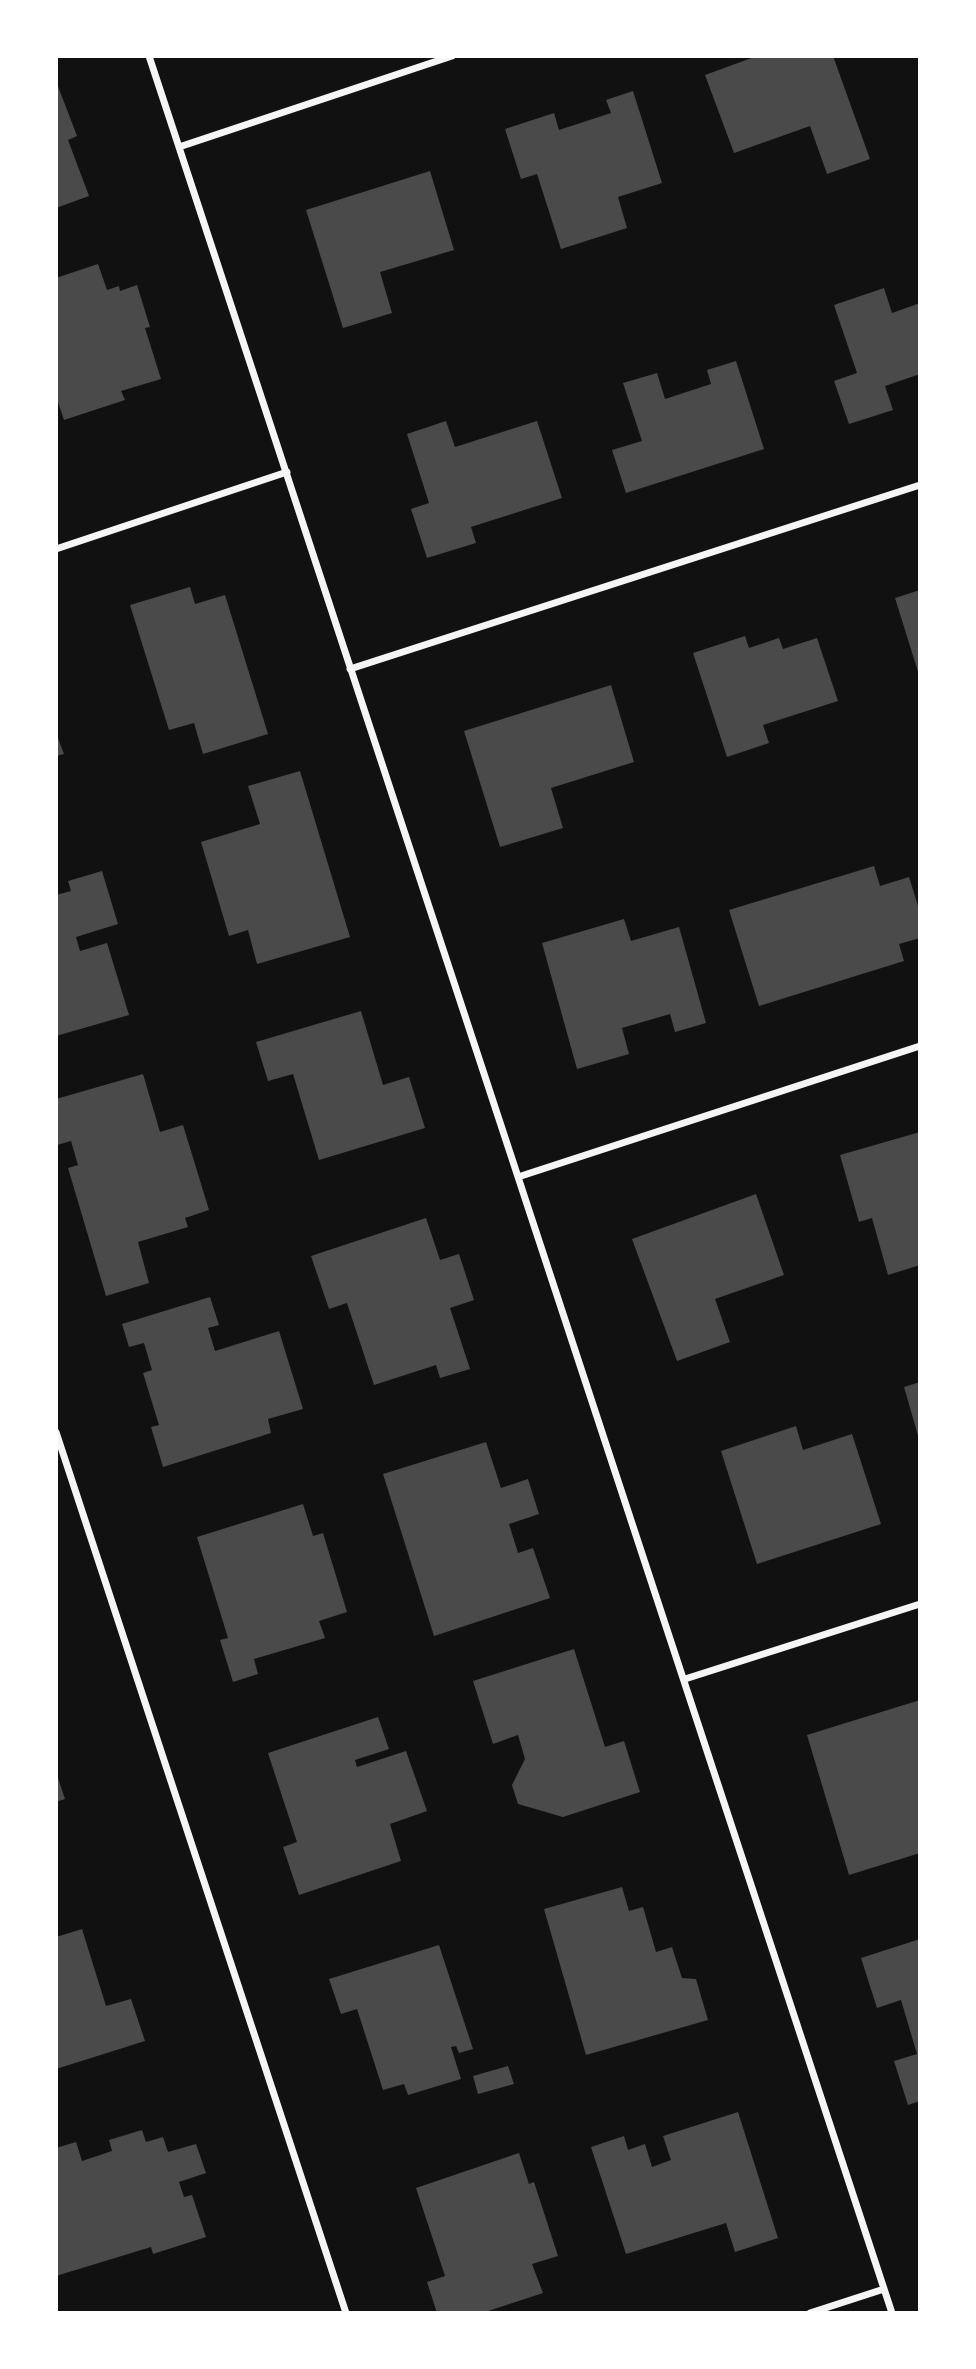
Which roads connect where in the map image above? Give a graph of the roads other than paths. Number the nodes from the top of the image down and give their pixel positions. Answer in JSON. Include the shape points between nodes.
{"nodes":[{"id":1,"x":149,"y":56,"type":"edge"},
{"id":2,"x":452,"y":56,"type":"edge"},
{"id":3,"x":179,"y":147,"type":"junction"},
{"id":4,"x":287,"y":472,"type":"junction"},
{"id":5,"x":920,"y":485,"type":"edge"},
{"id":6,"x":56,"y":549,"type":"edge"},
{"id":7,"x":350,"y":670,"type":"junction"},
{"id":8,"x":920,"y":1046,"type":"edge"},
{"id":9,"x":518,"y":1177,"type":"junction"},
{"id":10,"x":56,"y":1432,"type":"edge"},
{"id":11,"x":920,"y":1604,"type":"edge"},
{"id":12,"x":685,"y":1679,"type":"junction"},
{"id":13,"x":884,"y":2289,"type":"junction"},
{"id":14,"x":346,"y":2313,"type":"edge"},
{"id":15,"x":810,"y":2313,"type":"edge"},
{"id":16,"x":892,"y":2313,"type":"edge"}],
"edges":[{"from":1,"to":3,"type":"street"},
{"from":2,"to":3,"type":"street"},
{"from":3,"to":4,"type":"street"},
{"from":4,"to":6,"type":"street"},
{"from":4,"to":7,"type":"street"},
{"from":5,"to":7,"type":"street"},
{"from":7,"to":9,"type":"street"},
{"from":8,"to":9,"type":"street"},
{"from":9,"to":12,"type":"street"},
{"from":10,"to":14,"type":"street"},
{"from":11,"to":12,"type":"street"},
{"from":12,"to":13,"type":"street"},
{"from":13,"to":15,"type":"street"},
{"from":13,"to":16,"type":"street"}]}
